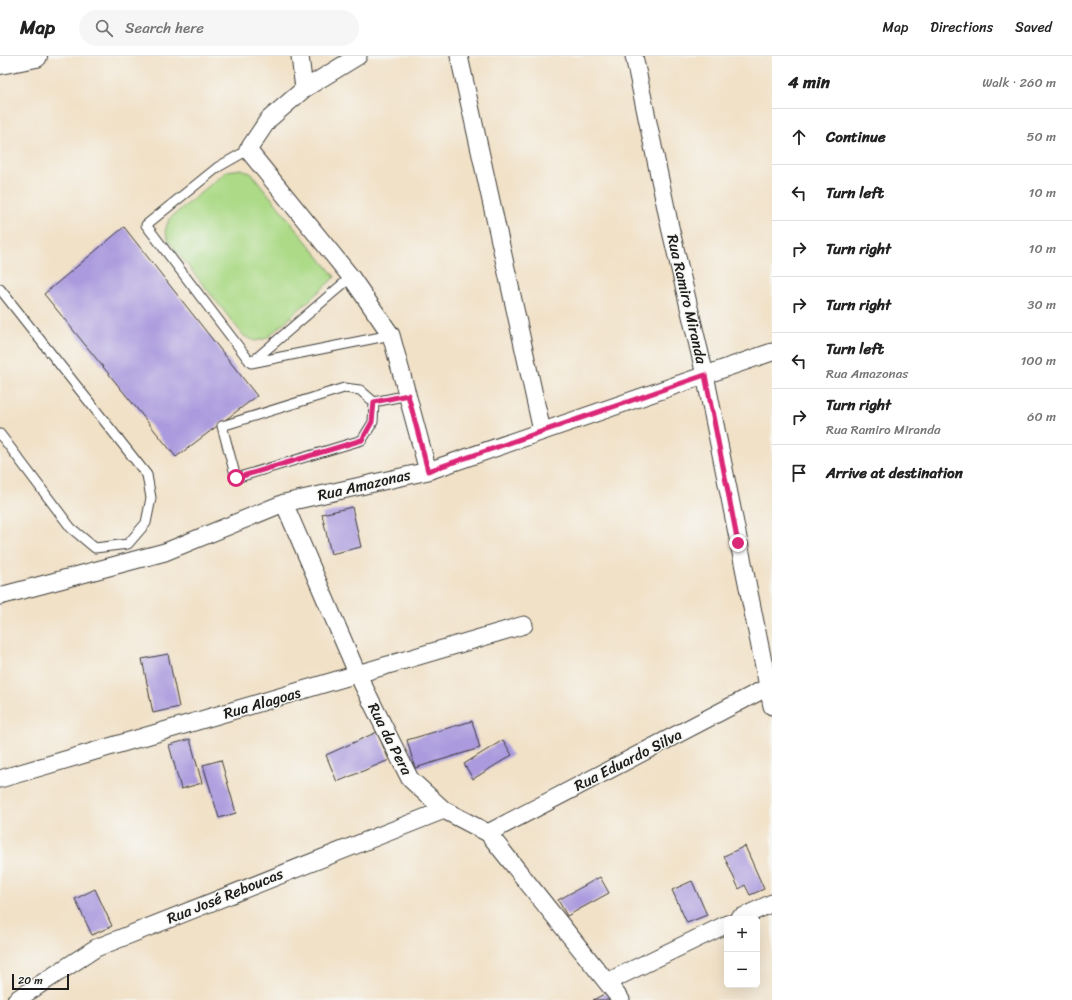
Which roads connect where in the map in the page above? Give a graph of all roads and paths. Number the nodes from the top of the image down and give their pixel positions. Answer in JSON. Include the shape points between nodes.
{"nodes":[{"id":1,"x":36,"y":56,"type":"edge"},
{"id":2,"x":300,"y":56,"type":"edge"},
{"id":3,"x":358,"y":56,"type":"edge"},
{"id":4,"x":459,"y":56,"type":"edge"},
{"id":5,"x":634,"y":56,"type":"edge"},
{"id":6,"x":0,"y":63,"type":"edge"},
{"id":7,"x":304,"y":89,"type":"junction"},
{"id":8,"x":248,"y":150,"type":"junction"},
{"id":9,"x":351,"y":277,"type":"junction"},
{"id":10,"x":0,"y":289,"type":"edge"},
{"id":11,"x":391,"y":335,"type":"junction"},
{"id":12,"x":772,"y":352,"type":"edge"},
{"id":13,"x":251,"y":363,"type":"junction"},
{"id":14,"x":705,"y":375,"type":"junction"},
{"id":15,"x":408,"y":395,"type":"junction"},
{"id":16,"x":374,"y":402,"type":"junction"},
{"id":17,"x":542,"y":431,"type":"junction"},
{"id":18,"x":0,"y":434,"type":"edge"},
{"id":19,"x":428,"y":471,"type":"junction"},
{"id":20,"x":284,"y":503,"type":"junction"},
{"id":21,"x":0,"y":596,"type":"edge"},
{"id":22,"x":524,"y":625,"type":"dead end"},
{"id":23,"x":358,"y":674,"type":"junction"},
{"id":24,"x":768,"y":687,"type":"junction"},
{"id":25,"x":772,"y":706,"type":"edge"},
{"id":26,"x":0,"y":779,"type":"edge"},
{"id":27,"x":444,"y":810,"type":"junction"},
{"id":28,"x":488,"y":833,"type":"junction"},
{"id":29,"x":772,"y":903,"type":"edge"},
{"id":30,"x":744,"y":916,"type":"edge"},
{"id":31,"x":724,"y":925,"type":"edge"},
{"id":32,"x":607,"y":982,"type":"junction"},
{"id":33,"x":16,"y":1000,"type":"edge"},
{"id":34,"x":620,"y":1000,"type":"edge"}],
"edges":[{"from":1,"to":6,"type":"street"},
{"from":2,"to":7,"type":"street"},
{"from":3,"to":7,"type":"street"},
{"from":4,"to":17,"type":"street"},
{"from":5,"to":14,"type":"street","name":"Rua Ramiro Miranda","via":[[670,227]]},
{"from":7,"to":8,"type":"street","via":[[268,120]]},
{"from":8,"to":9,"type":"street"},
{"from":8,"to":13,"type":"lane","via":[[218,167],[146,225]]},
{"from":9,"to":11,"type":"street"},
{"from":9,"to":13,"type":"lane"},
{"from":10,"to":18,"type":"lane","via":[[147,475],[151,498],[146,523],[128,544],[95,548],[71,528]]},
{"from":11,"to":13,"type":"lane"},
{"from":11,"to":15,"type":"street"},
{"from":12,"to":14,"type":"street","name":"Rua Amazonas"},
{"from":14,"to":17,"type":"street","name":"Rua Amazonas"},
{"from":14,"to":24,"type":"street","name":"Rua Ramiro Miranda"},
{"from":15,"to":16,"type":"lane"},
{"from":15,"to":19,"type":"street"},
{"from":16,"to":16,"type":"lane","via":[[360,390],[344,388],[222,426],[236,478],[362,440],[372,422]]},
{"from":17,"to":19,"type":"street","name":"Rua Amazonas"},
{"from":19,"to":20,"type":"street","name":"Rua Amazonas"},
{"from":20,"to":21,"type":"street","name":"Rua Amazonas","via":[[164,552]]},
{"from":20,"to":23,"type":"street","name":"Rua da Pera"},
{"from":22,"to":23,"type":"street","name":"Rua Alagoas"},
{"from":23,"to":26,"type":"street","name":"Rua Alagoas"},
{"from":23,"to":27,"type":"street","name":"Rua da Pera","via":[[410,779]]},
{"from":24,"to":25,"type":"street","name":"Rua Ramiro Miranda"},
{"from":24,"to":28,"type":"street","name":"Rua Eduardo Silva"},
{"from":27,"to":28,"type":"street","name":"Rua da Pera"},
{"from":27,"to":33,"type":"street","name":"Rua José Reboucas","via":[[96,948]]},
{"from":28,"to":32,"type":"street","name":"Rua da Pera"},
{"from":29,"to":30,"type":"street"},
{"from":31,"to":32,"type":"street"},
{"from":32,"to":34,"type":"street","name":"Rua da Pera"}]}
